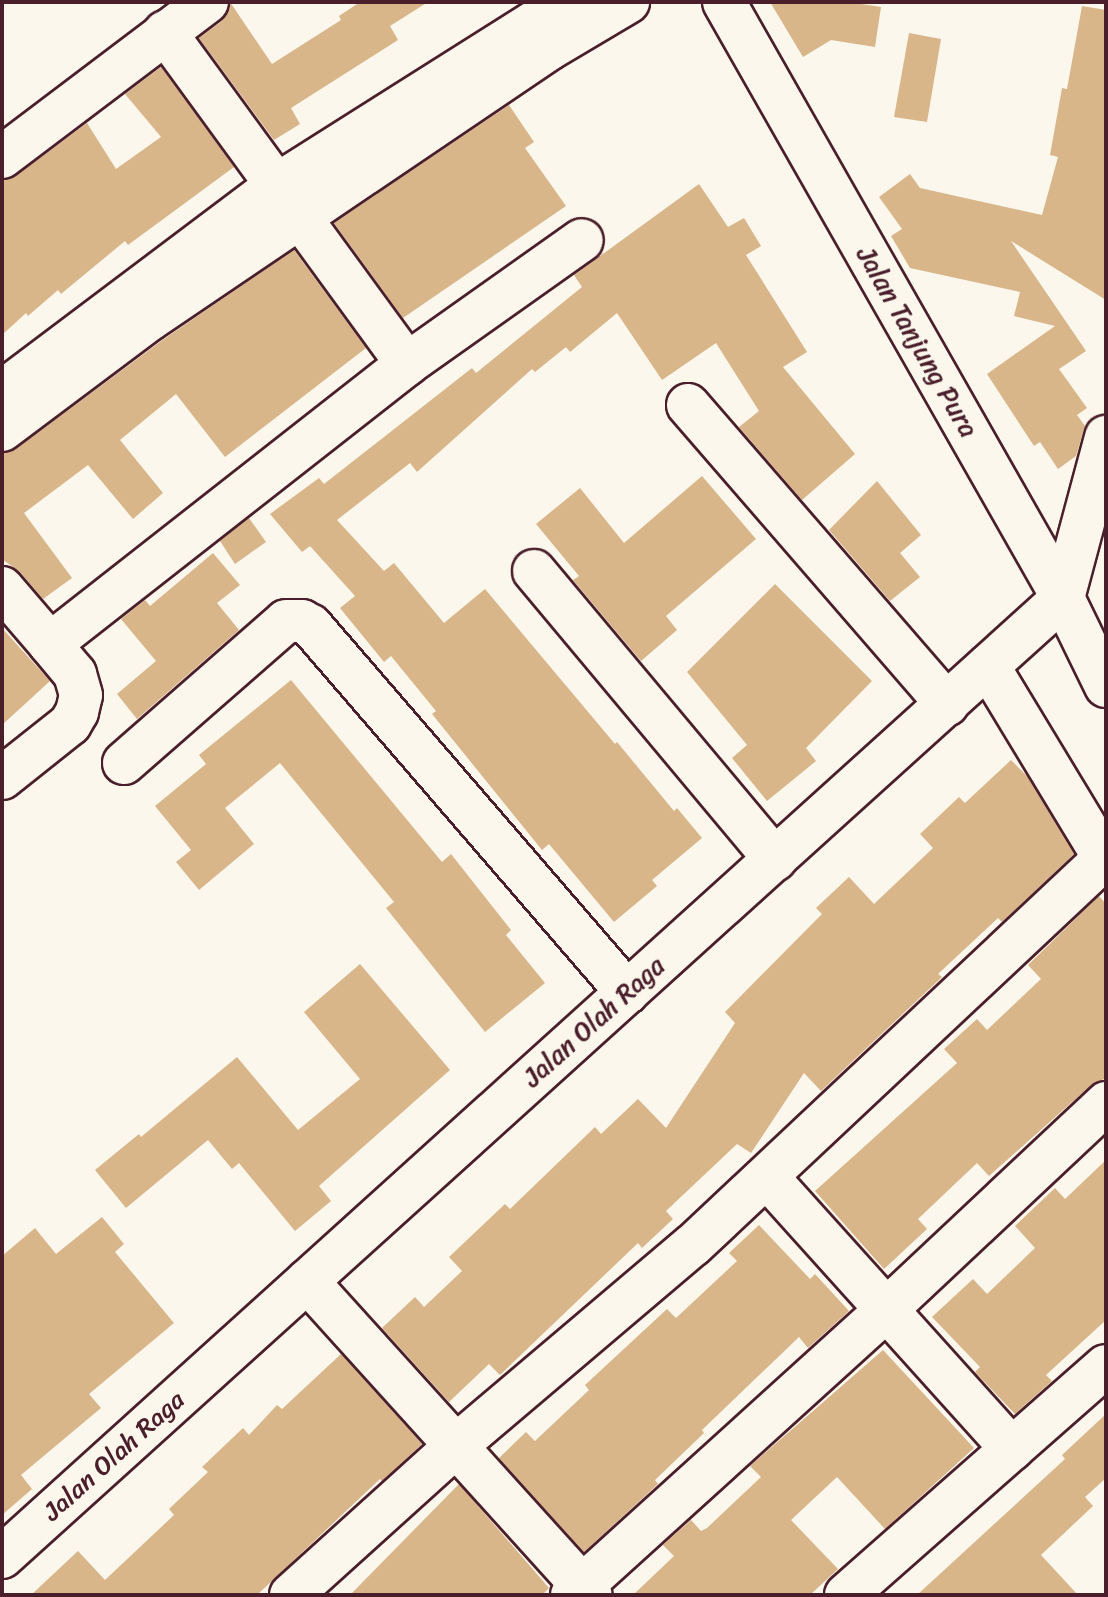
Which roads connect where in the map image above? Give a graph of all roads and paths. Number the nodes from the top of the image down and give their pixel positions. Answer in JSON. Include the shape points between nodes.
{"nodes":[{"id":1,"x":207,"y":2,"type":"edge"},
{"id":2,"x":566,"y":2,"type":"edge"},
{"id":3,"x":628,"y":2,"type":"edge"},
{"id":4,"x":724,"y":2,"type":"edge"},
{"id":5,"x":165,"y":32,"type":"junction"},
{"id":6,"x":2,"y":157,"type":"edge"},
{"id":7,"x":288,"y":201,"type":"junction"},
{"id":8,"x":582,"y":240,"type":"dead end"},
{"id":9,"x":407,"y":364,"type":"junction"},
{"id":10,"x":4,"y":386,"type":"edge"},
{"id":11,"x":688,"y":405,"type":"dead end"},
{"id":12,"x":2,"y":430,"type":"edge"},
{"id":13,"x":1106,"y":437,"type":"edge"},
{"id":14,"x":534,"y":571,"type":"dead end"},
{"id":15,"x":2,"y":590,"type":"edge"},
{"id":16,"x":1063,"y":598,"type":"junction"},
{"id":17,"x":50,"y":644,"type":"junction"},
{"id":18,"x":988,"y":666,"type":"junction"},
{"id":19,"x":1106,"y":686,"type":"edge"},
{"id":20,"x":947,"y":704,"type":"junction"},
{"id":21,"x":124,"y":763,"type":"dead end"},
{"id":22,"x":2,"y":778,"type":"edge"},
{"id":23,"x":775,"y":859,"type":"junction"},
{"id":24,"x":1105,"y":859,"type":"edge"},
{"id":25,"x":627,"y":992,"type":"junction"},
{"id":26,"x":1106,"y":1103,"type":"edge"},
{"id":27,"x":767,"y":1177,"type":"junction"},
{"id":28,"x":307,"y":1281,"type":"junction"},
{"id":29,"x":887,"y":1309,"type":"junction"},
{"id":30,"x":1106,"y":1366,"type":"edge"},
{"id":31,"x":458,"y":1444,"type":"junction"},
{"id":32,"x":1012,"y":1449,"type":"junction"},
{"id":33,"x":2,"y":1557,"type":"edge"},
{"id":34,"x":582,"y":1592,"type":"edge"},
{"id":35,"x":291,"y":1595,"type":"edge"},
{"id":36,"x":846,"y":1595,"type":"edge"}],
"edges":[{"from":1,"to":5,"type":"street"},
{"from":2,"to":7,"type":"street"},
{"from":3,"to":7,"type":"street"},
{"from":4,"to":16,"type":"street","name":"Jalan Tanjung Pura"},
{"from":5,"to":6,"type":"street"},
{"from":5,"to":7,"type":"street"},
{"from":7,"to":9,"type":"street"},
{"from":7,"to":10,"type":"street"},
{"from":7,"to":12,"type":"street","via":[[150,319]]},
{"from":8,"to":9,"type":"street"},
{"from":9,"to":17,"type":"street"},
{"from":11,"to":20,"type":"street"},
{"from":13,"to":16,"type":"street"},
{"from":14,"to":23,"type":"street"},
{"from":15,"to":17,"type":"street"},
{"from":16,"to":18,"type":"street","name":"Jalan Olah Raga"},
{"from":16,"to":19,"type":"street","name":"Jalan Tanjung Pura"},
{"from":17,"to":22,"type":"street","via":[[75,674],[81,695],[77,712],[70,724]]},
{"from":18,"to":20,"type":"street","name":"Jalan Olah Raga"},
{"from":18,"to":24,"type":"street"},
{"from":20,"to":23,"type":"street","name":"Jalan Olah Raga"},
{"from":21,"to":25,"type":"street","via":[[286,621],[302,621]]},
{"from":23,"to":25,"type":"street","name":"Jalan Olah Raga"},
{"from":24,"to":27,"type":"street"},
{"from":25,"to":28,"type":"street","name":"Jalan Olah Raga"},
{"from":26,"to":29,"type":"street"},
{"from":27,"to":29,"type":"street"},
{"from":27,"to":31,"type":"street"},
{"from":28,"to":31,"type":"street"},
{"from":28,"to":33,"type":"street","name":"Jalan Olah Raga"},
{"from":29,"to":32,"type":"street"},
{"from":29,"to":34,"type":"street"},
{"from":30,"to":32,"type":"street"},
{"from":31,"to":34,"type":"street"},
{"from":31,"to":35,"type":"street"},
{"from":32,"to":36,"type":"street"}]}
